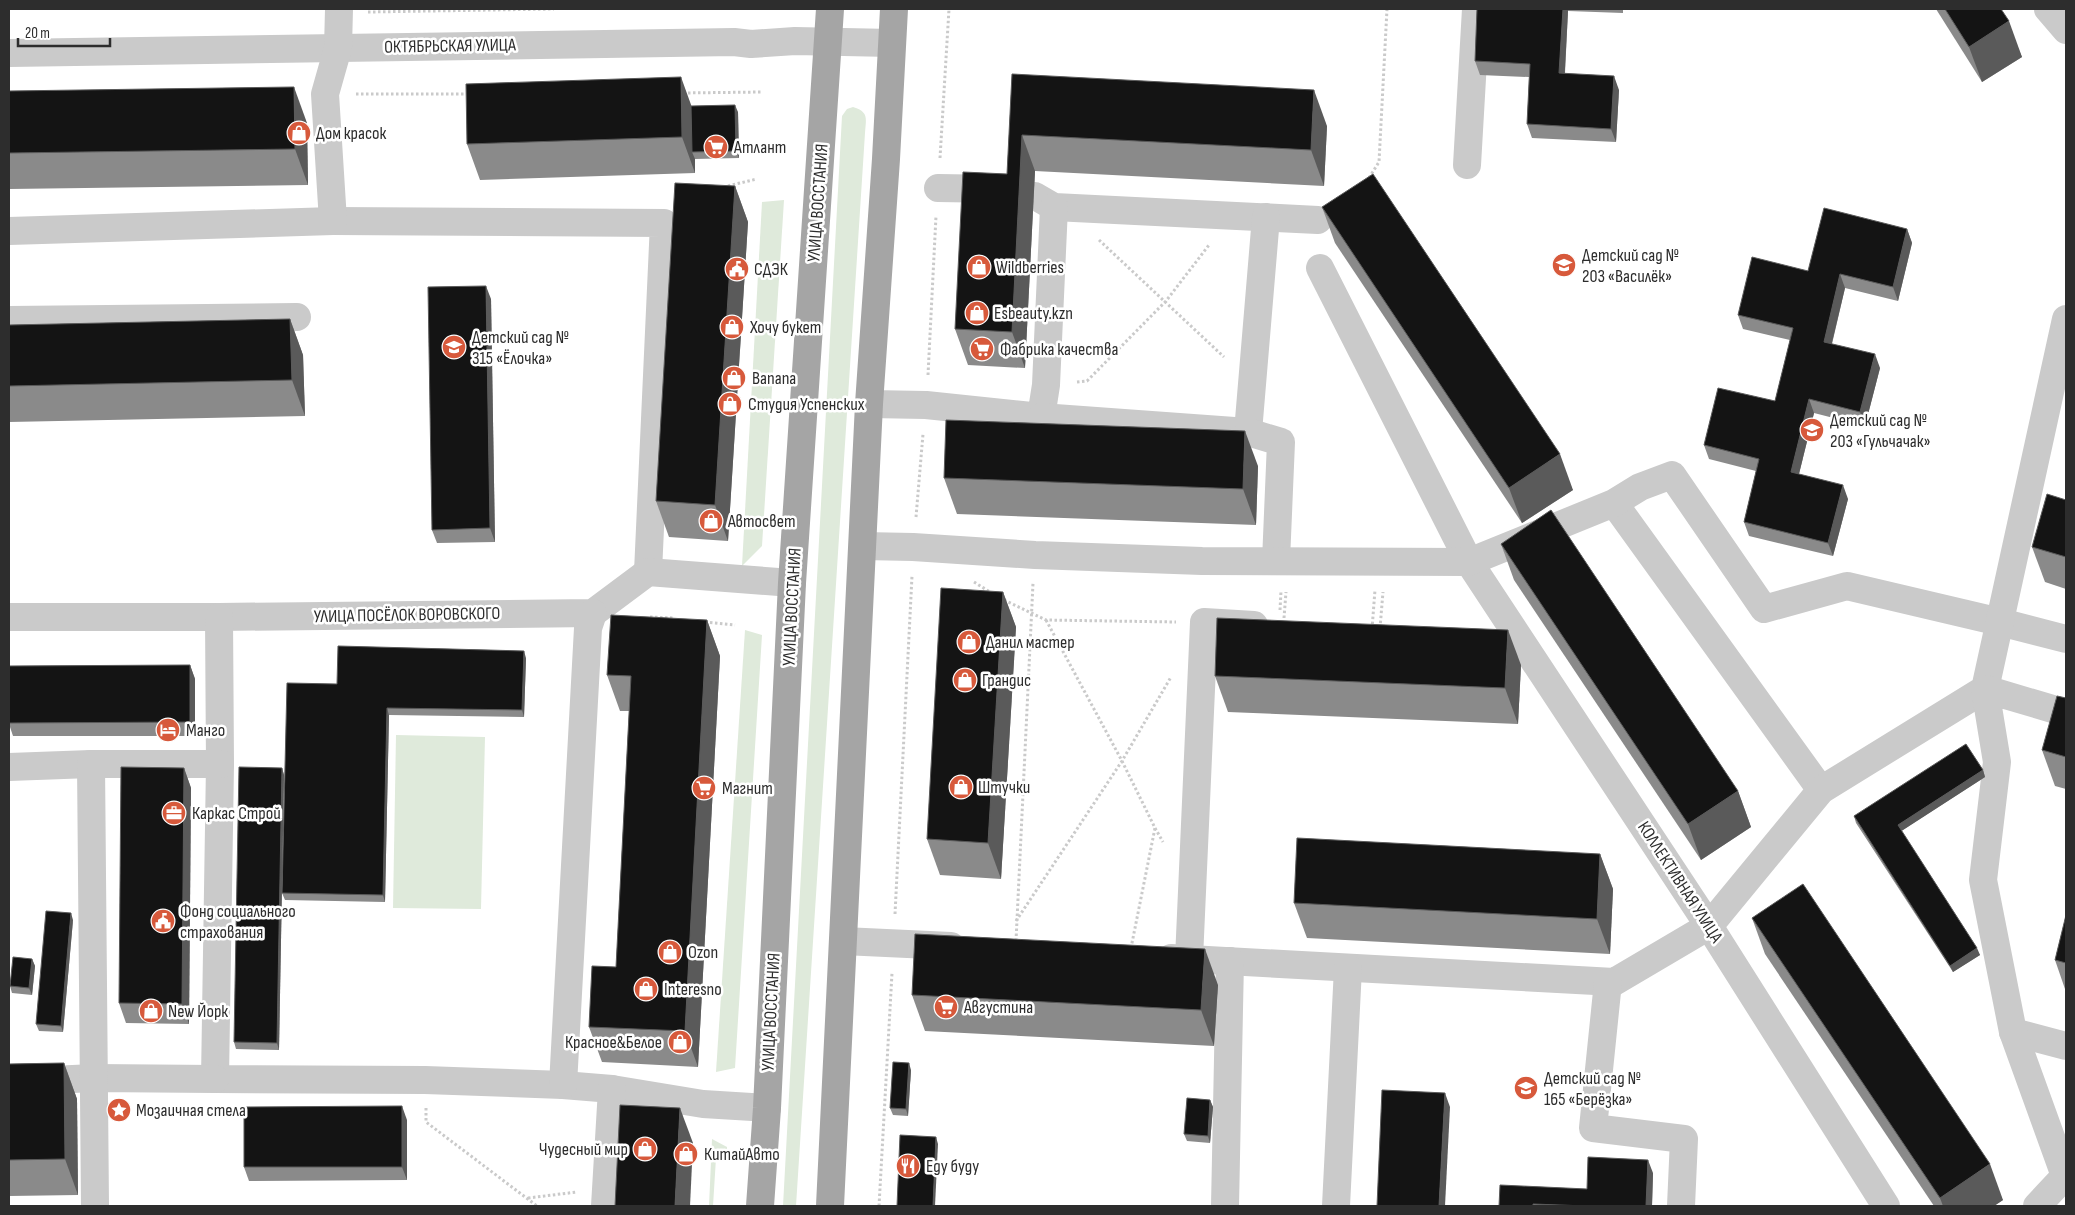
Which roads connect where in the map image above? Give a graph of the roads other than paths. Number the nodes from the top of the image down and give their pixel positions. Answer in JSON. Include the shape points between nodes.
{"nodes":[{"id":1,"x":830,"y":9,"type":"edge"},
{"id":2,"x":894,"y":9,"type":"edge"},
{"id":3,"x":1476,"y":9,"type":"edge"},
{"id":4,"x":2048,"y":9,"type":"edge"},
{"id":5,"x":339,"y":11,"type":"edge"},
{"id":6,"x":2066,"y":30,"type":"edge"},
{"id":7,"x":827,"y":41,"type":"junction"},
{"id":8,"x":892,"y":43,"type":"junction"},
{"id":9,"x":338,"y":48,"type":"junction"},
{"id":10,"x":9,"y":53,"type":"edge"},
{"id":11,"x":1467,"y":165,"type":"dead end"},
{"id":12,"x":938,"y":188,"type":"road end"},
{"id":13,"x":1043,"y":200,"type":"junction"},
{"id":14,"x":1266,"y":217,"type":"junction"},
{"id":15,"x":1318,"y":220,"type":"dead end"},
{"id":16,"x":334,"y":221,"type":"junction"},
{"id":17,"x":9,"y":231,"type":"edge"},
{"id":18,"x":1320,"y":268,"type":"dead end"},
{"id":19,"x":297,"y":317,"type":"dead end"},
{"id":20,"x":2066,"y":319,"type":"edge"},
{"id":21,"x":9,"y":320,"type":"edge"},
{"id":22,"x":869,"y":404,"type":"junction"},
{"id":23,"x":1041,"y":417,"type":"junction"},
{"id":24,"x":1248,"y":432,"type":"junction"},
{"id":25,"x":1614,"y":503,"type":"junction"},
{"id":26,"x":864,"y":546,"type":"junction"},
{"id":27,"x":1282,"y":561,"type":"junction"},
{"id":28,"x":1469,"y":562,"type":"junction"},
{"id":29,"x":648,"y":572,"type":"junction"},
{"id":30,"x":792,"y":583,"type":"junction"},
{"id":31,"x":593,"y":612,"type":"junction"},
{"id":32,"x":9,"y":617,"type":"edge"},
{"id":33,"x":219,"y":617,"type":"junction"},
{"id":34,"x":2000,"y":622,"type":"junction"},
{"id":35,"x":1282,"y":627,"type":"edge"},
{"id":36,"x":2066,"y":639,"type":"edge"},
{"id":37,"x":1985,"y":689,"type":"junction"},
{"id":38,"x":2066,"y":713,"type":"edge"},
{"id":39,"x":91,"y":764,"type":"junction"},
{"id":40,"x":220,"y":764,"type":"junction"},
{"id":41,"x":9,"y":767,"type":"edge"},
{"id":42,"x":1821,"y":790,"type":"junction"},
{"id":43,"x":1709,"y":926,"type":"junction"},
{"id":44,"x":843,"y":941,"type":"junction"},
{"id":45,"x":1016,"y":950,"type":"edge"},
{"id":46,"x":1130,"y":956,"type":"edge"},
{"id":47,"x":1189,"y":959,"type":"junction"},
{"id":48,"x":1230,"y":962,"type":"junction"},
{"id":49,"x":1348,"y":968,"type":"junction"},
{"id":50,"x":1608,"y":982,"type":"junction"},
{"id":51,"x":2013,"y":1032,"type":"junction"},
{"id":52,"x":2066,"y":1046,"type":"edge"},
{"id":53,"x":94,"y":1078,"type":"junction"},
{"id":54,"x":215,"y":1079,"type":"junction"},
{"id":55,"x":9,"y":1082,"type":"edge"},
{"id":56,"x":563,"y":1085,"type":"junction"},
{"id":57,"x":612,"y":1089,"type":"junction"},
{"id":58,"x":767,"y":1108,"type":"junction"},
{"id":59,"x":605,"y":1197,"type":"edge"},
{"id":60,"x":95,"y":1206,"type":"edge"},
{"id":61,"x":760,"y":1206,"type":"edge"},
{"id":62,"x":830,"y":1206,"type":"edge"},
{"id":63,"x":1226,"y":1206,"type":"edge"},
{"id":64,"x":1336,"y":1206,"type":"edge"},
{"id":65,"x":1681,"y":1206,"type":"edge"},
{"id":66,"x":1886,"y":1206,"type":"edge"},
{"id":67,"x":2037,"y":1206,"type":"edge"}],
"edges":[{"from":1,"to":7,"type":"main road","name":"УЛИЦА ВОССТАНИЯ"},
{"from":2,"to":8,"type":"main road"},
{"from":3,"to":11,"type":"street"},
{"from":4,"to":6,"type":"street"},
{"from":5,"to":9,"type":"street"},
{"from":7,"to":8,"type":"street","name":"ОКТЯБРЬСКАЯ УЛИЦА"},
{"from":7,"to":9,"type":"street","name":"ОКТЯБРЬСКАЯ УЛИЦА"},
{"from":7,"to":30,"type":"main road","name":"УЛИЦА ВОССТАНИЯ"},
{"from":8,"to":22,"type":"main road"},
{"from":9,"to":10,"type":"street","name":"ОКТЯБРЬСКАЯ УЛИЦА"},
{"from":9,"to":16,"type":"street","via":[[325,94]]},
{"from":12,"to":13,"type":"street"},
{"from":13,"to":14,"type":"street"},
{"from":13,"to":23,"type":"street","via":[[1046,385]]},
{"from":14,"to":15,"type":"street"},
{"from":14,"to":24,"type":"street"},
{"from":16,"to":17,"type":"street"},
{"from":16,"to":29,"type":"street","via":[[664,223]]},
{"from":18,"to":28,"type":"street","name":"КОЛЛЕКТИВНАЯ УЛИЦА"},
{"from":19,"to":21,"type":"street"},
{"from":20,"to":34,"type":"street"},
{"from":22,"to":23,"type":"street","via":[[926,405]]},
{"from":22,"to":26,"type":"main road"},
{"from":23,"to":24,"type":"street"},
{"from":24,"to":27,"type":"street","via":[[1281,442]]},
{"from":25,"to":28,"type":"street"},
{"from":25,"to":34,"type":"street","via":[[1640,487],[1672,475],[1764,609],[1847,586]]},
{"from":25,"to":42,"type":"street"},
{"from":26,"to":27,"type":"street","via":[[1035,555]]},
{"from":26,"to":44,"type":"main road"},
{"from":27,"to":28,"type":"street"},
{"from":28,"to":43,"type":"street","name":"КОЛЛЕКТИВНАЯ УЛИЦА"},
{"from":29,"to":30,"type":"street"},
{"from":29,"to":31,"type":"street"},
{"from":30,"to":58,"type":"main road","name":"УЛИЦА ВОССТАНИЯ"},
{"from":31,"to":33,"type":"street","name":"УЛИЦА ПОСЁЛОК ВОРОВСКОГО"},
{"from":31,"to":56,"type":"street","via":[[588,628]]},
{"from":32,"to":33,"type":"street","name":"УЛИЦА ПОСЁЛОК ВОРОВСКОГО"},
{"from":33,"to":40,"type":"street"},
{"from":34,"to":36,"type":"street"},
{"from":34,"to":37,"type":"street"},
{"from":35,"to":47,"type":"street","via":[[1204,622]]},
{"from":37,"to":38,"type":"street"},
{"from":37,"to":42,"type":"street"},
{"from":37,"to":51,"type":"street","via":[[1997,762],[1983,880]]},
{"from":39,"to":40,"type":"street"},
{"from":39,"to":41,"type":"street"},
{"from":39,"to":53,"type":"street"},
{"from":40,"to":54,"type":"street"},
{"from":42,"to":43,"type":"street"},
{"from":43,"to":50,"type":"street","via":[[1614,982]]},
{"from":43,"to":66,"type":"street","name":"КОЛЛЕКТИВНАЯ УЛИЦА"},
{"from":44,"to":45,"type":"street"},
{"from":44,"to":62,"type":"main road"},
{"from":46,"to":47,"type":"street"},
{"from":47,"to":48,"type":"street"},
{"from":48,"to":49,"type":"street"},
{"from":48,"to":63,"type":"street"},
{"from":49,"to":50,"type":"street"},
{"from":49,"to":64,"type":"street"},
{"from":50,"to":65,"type":"street","via":[[1593,1128],[1684,1138]]},
{"from":51,"to":52,"type":"street"},
{"from":51,"to":67,"type":"street","via":[[2064,1176]]},
{"from":53,"to":54,"type":"street"},
{"from":53,"to":55,"type":"street"},
{"from":53,"to":60,"type":"street"},
{"from":54,"to":56,"type":"street","via":[[425,1080]]},
{"from":56,"to":57,"type":"street"},
{"from":57,"to":58,"type":"street","via":[[703,1104]]},
{"from":57,"to":59,"type":"street"},
{"from":58,"to":61,"type":"main road","name":"УЛИЦА ВОССТАНИЯ"}]}
